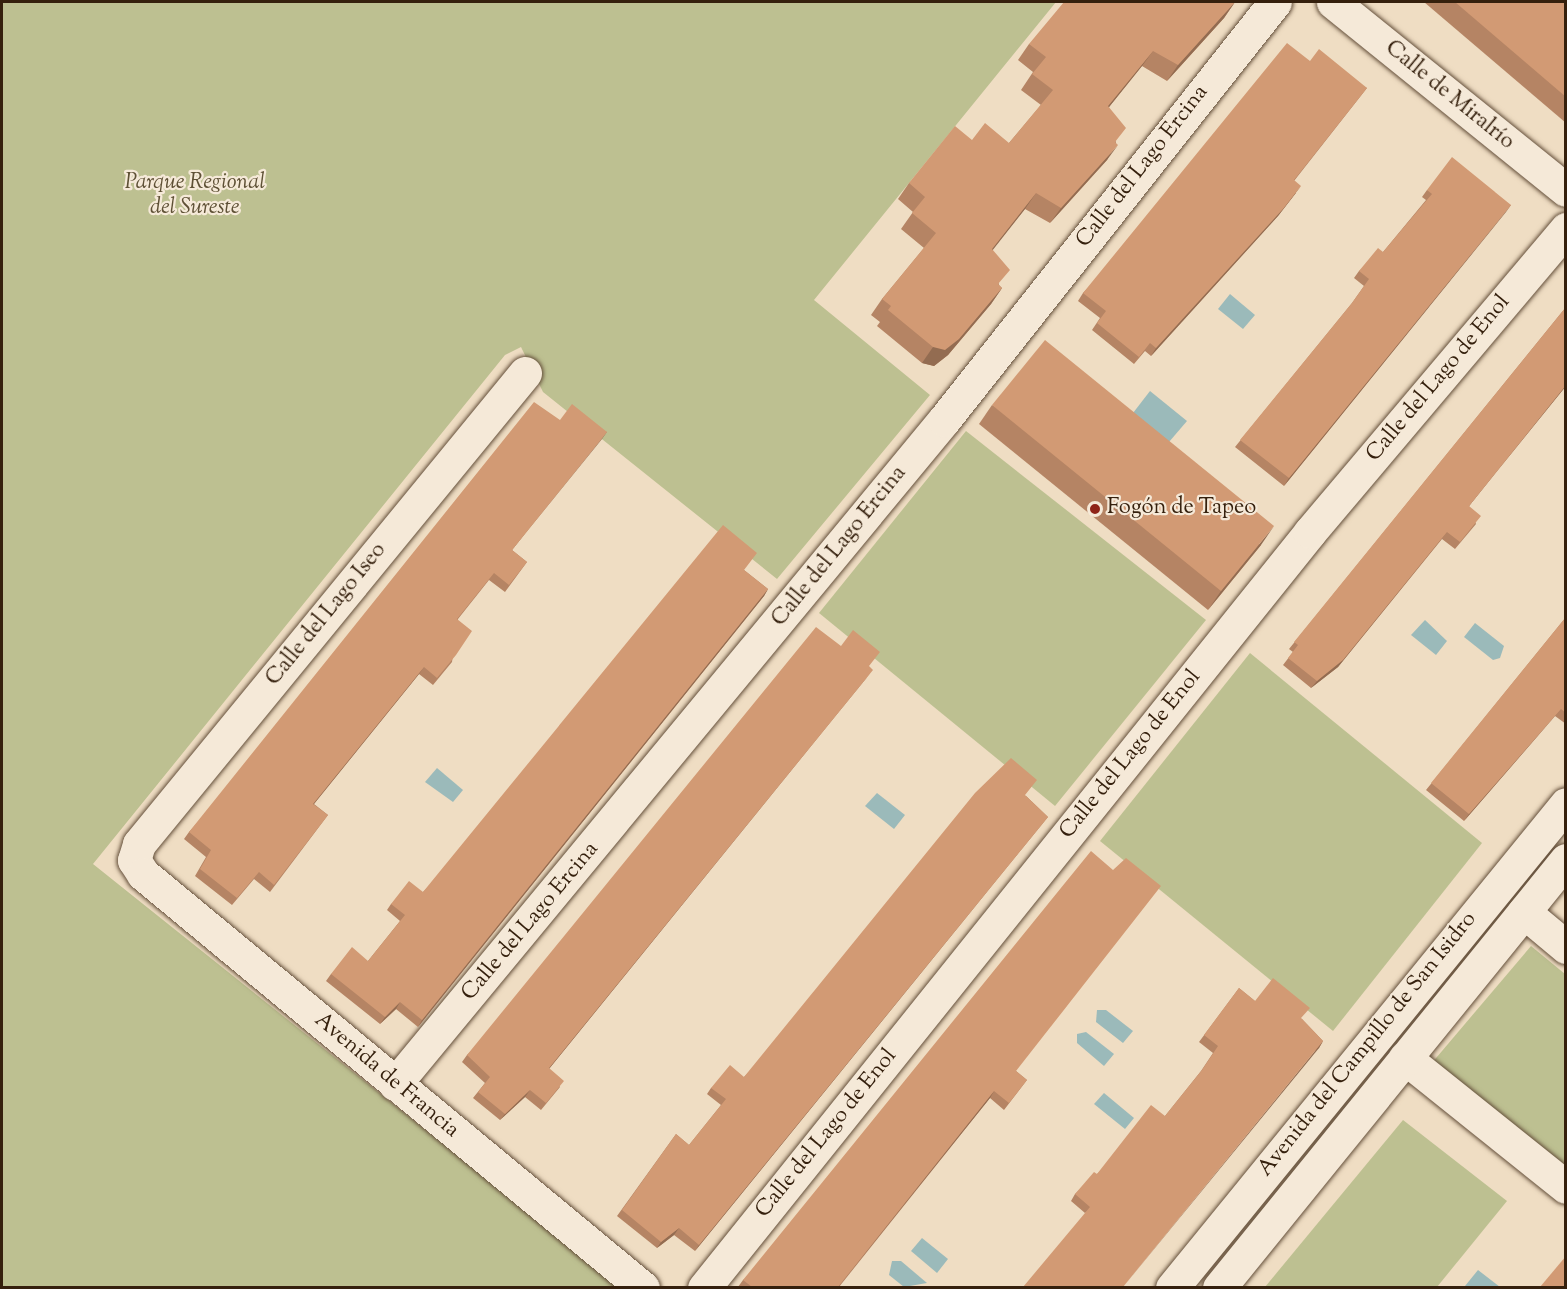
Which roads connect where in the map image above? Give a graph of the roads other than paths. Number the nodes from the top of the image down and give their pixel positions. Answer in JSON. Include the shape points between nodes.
{"nodes":[{"id":1,"x":1275,"y":2,"type":"edge"},
{"id":2,"x":1333,"y":2,"type":"edge"},
{"id":3,"x":1566,"y":190,"type":"edge"},
{"id":4,"x":1566,"y":229,"type":"edge"},
{"id":5,"x":525,"y":373,"type":"dead end"},
{"id":6,"x":1566,"y":804,"type":"edge"},
{"id":7,"x":134,"y":860,"type":"joint"},
{"id":8,"x":1566,"y":860,"type":"edge"},
{"id":9,"x":1524,"y":912,"type":"junction"},
{"id":10,"x":1566,"y":947,"type":"edge"},
{"id":11,"x":1405,"y":1058,"type":"junction"},
{"id":12,"x":395,"y":1084,"type":"junction"},
{"id":13,"x":1566,"y":1187,"type":"edge"},
{"id":14,"x":644,"y":1287,"type":"edge"},
{"id":15,"x":704,"y":1287,"type":"edge"},
{"id":16,"x":1172,"y":1287,"type":"edge"},
{"id":17,"x":1219,"y":1287,"type":"edge"}],
"edges":[{"from":1,"to":12,"type":"street","name":"Calle del Lago Ercina","via":[[936,429]]},
{"from":2,"to":3,"type":"street","name":"Calle de Miralrío"},
{"from":4,"to":15,"type":"street","name":"Calle del Lago de Enol","via":[[1310,532]]},
{"from":5,"to":7,"type":"street","name":"Calle del Lago Iseo","via":[[139,844]]},
{"from":6,"to":16,"type":"street","name":"Avenida del Campillo de San Isidro"},
{"from":7,"to":12,"type":"street","name":"Avenida de Francia","via":[[144,874]]},
{"from":8,"to":9,"type":"street","name":"Avenida del Campillo de San Isidro"},
{"from":9,"to":10,"type":"street"},
{"from":9,"to":11,"type":"street","name":"Avenida del Campillo de San Isidro"},
{"from":11,"to":13,"type":"street"},
{"from":11,"to":17,"type":"street","name":"Avenida del Campillo de San Isidro"},
{"from":12,"to":14,"type":"street","name":"Avenida de Francia"}]}
